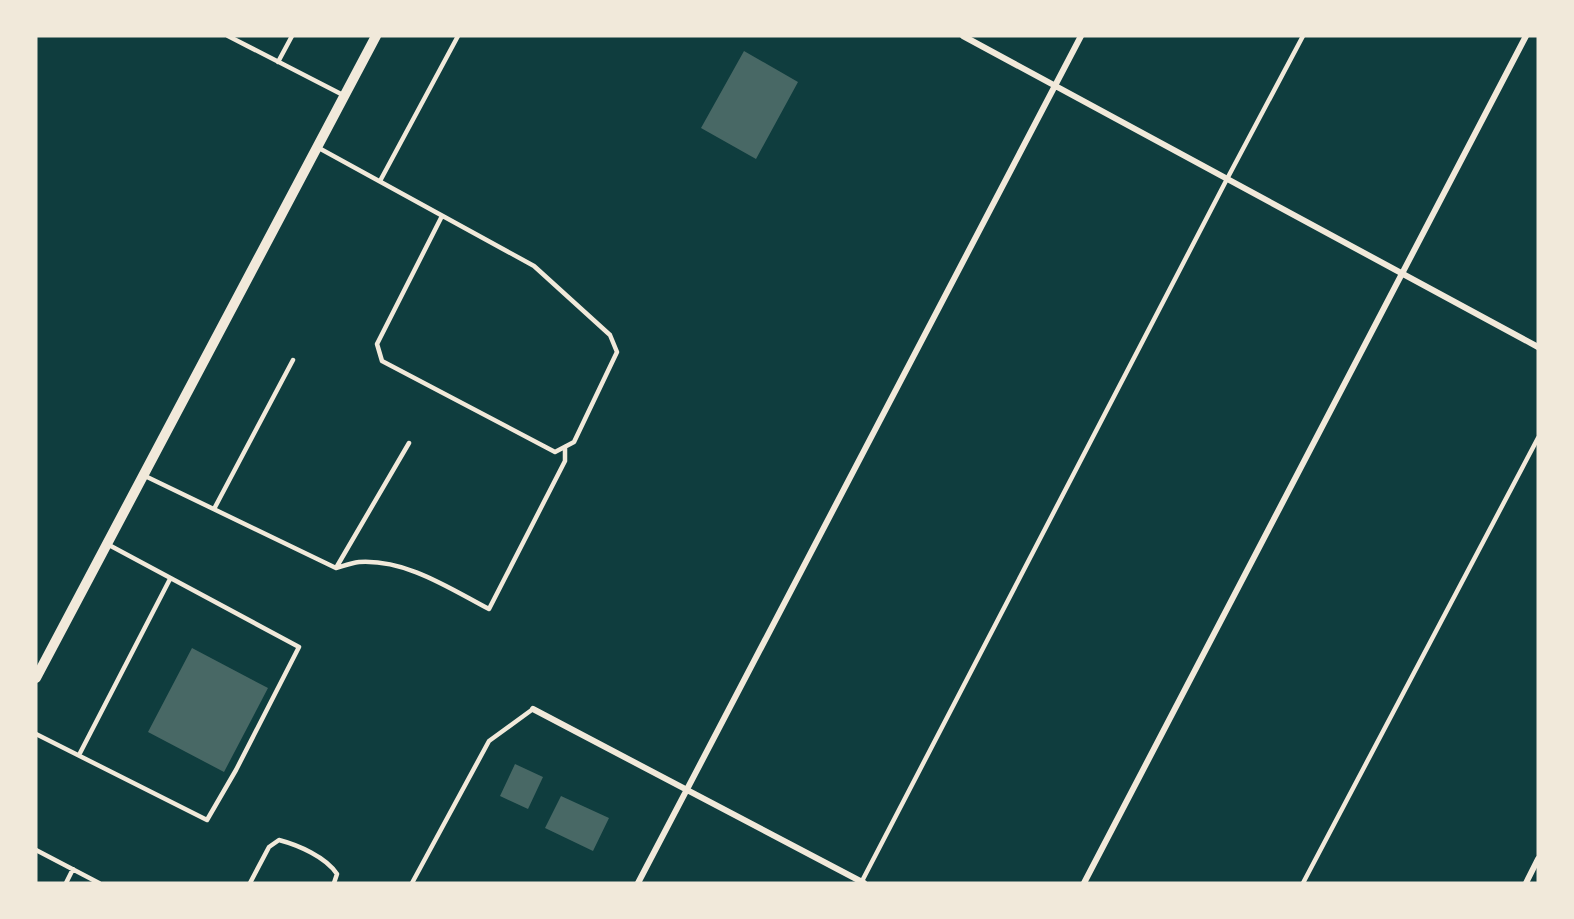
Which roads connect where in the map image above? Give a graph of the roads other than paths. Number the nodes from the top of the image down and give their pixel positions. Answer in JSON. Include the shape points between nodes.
{"nodes":[{"id":1,"x":228,"y":36,"type":"edge"},
{"id":2,"x":292,"y":36,"type":"edge"},
{"id":3,"x":376,"y":36,"type":"edge"},
{"id":4,"x":458,"y":36,"type":"edge"},
{"id":5,"x":963,"y":36,"type":"edge"},
{"id":6,"x":1081,"y":36,"type":"edge"},
{"id":7,"x":1303,"y":36,"type":"edge"},
{"id":8,"x":1526,"y":36,"type":"edge"},
{"id":9,"x":278,"y":62,"type":"junction"},
{"id":10,"x":1056,"y":85,"type":"junction"},
{"id":11,"x":344,"y":96,"type":"junction"},
{"id":12,"x":317,"y":147,"type":"junction"},
{"id":13,"x":1227,"y":179,"type":"junction"},
{"id":14,"x":380,"y":182,"type":"junction"},
{"id":15,"x":442,"y":216,"type":"junction"},
{"id":16,"x":1401,"y":274,"type":"junction"},
{"id":17,"x":1538,"y":348,"type":"edge"},
{"id":18,"x":292,"y":360,"type":"dead end"},
{"id":19,"x":1538,"y":438,"type":"edge"},
{"id":20,"x":409,"y":443,"type":"dead end"},
{"id":21,"x":565,"y":447,"type":"junction"},
{"id":22,"x":143,"y":475,"type":"junction"},
{"id":23,"x":214,"y":509,"type":"junction"},
{"id":24,"x":107,"y":544,"type":"junction"},
{"id":25,"x":336,"y":568,"type":"junction"},
{"id":26,"x":170,"y":579,"type":"junction"},
{"id":27,"x":36,"y":678,"type":"edge"},
{"id":28,"x":532,"y":709,"type":"joint"},
{"id":29,"x":36,"y":734,"type":"edge"},
{"id":30,"x":79,"y":755,"type":"junction"},
{"id":31,"x":687,"y":791,"type":"junction"},
{"id":32,"x":36,"y":850,"type":"edge"},
{"id":33,"x":1538,"y":859,"type":"edge"},
{"id":34,"x":73,"y":869,"type":"junction"},
{"id":35,"x":66,"y":883,"type":"edge"},
{"id":36,"x":99,"y":883,"type":"edge"},
{"id":37,"x":250,"y":883,"type":"edge"},
{"id":38,"x":334,"y":883,"type":"edge"},
{"id":39,"x":412,"y":883,"type":"edge"},
{"id":40,"x":638,"y":883,"type":"edge"},
{"id":41,"x":862,"y":883,"type":"edge"},
{"id":42,"x":1084,"y":883,"type":"edge"},
{"id":43,"x":1303,"y":883,"type":"edge"},
{"id":44,"x":1526,"y":883,"type":"edge"}],
"edges":[{"from":1,"to":9,"type":"lane"},
{"from":2,"to":9,"type":"lane"},
{"from":3,"to":11,"type":"street"},
{"from":4,"to":14,"type":"lane"},
{"from":5,"to":10,"type":"street"},
{"from":6,"to":10,"type":"street"},
{"from":7,"to":13,"type":"lane"},
{"from":8,"to":16,"type":"street"},
{"from":9,"to":11,"type":"lane"},
{"from":10,"to":13,"type":"street"},
{"from":10,"to":31,"type":"street"},
{"from":11,"to":12,"type":"street"},
{"from":12,"to":14,"type":"lane"},
{"from":12,"to":22,"type":"street"},
{"from":13,"to":16,"type":"street"},
{"from":13,"to":41,"type":"lane"},
{"from":14,"to":15,"type":"lane"},
{"from":15,"to":21,"type":"lane","via":[[534,266],[610,335],[617,352],[574,442]]},
{"from":15,"to":21,"type":"lane","via":[[377,344],[382,361],[555,452]]},
{"from":16,"to":17,"type":"street"},
{"from":16,"to":42,"type":"street"},
{"from":18,"to":23,"type":"lane"},
{"from":19,"to":43,"type":"lane"},
{"from":20,"to":25,"type":"lane"},
{"from":21,"to":25,"type":"lane","via":[[565,461],[489,609],[422,574],[358,562]]},
{"from":22,"to":23,"type":"lane"},
{"from":22,"to":24,"type":"street"},
{"from":23,"to":25,"type":"lane"},
{"from":24,"to":26,"type":"lane"},
{"from":24,"to":27,"type":"street"},
{"from":26,"to":30,"type":"lane"},
{"from":26,"to":30,"type":"lane","via":[[299,647],[236,770],[207,820]]},
{"from":28,"to":31,"type":"street"},
{"from":28,"to":39,"type":"lane","via":[[489,741]]},
{"from":29,"to":30,"type":"lane"},
{"from":31,"to":40,"type":"street"},
{"from":31,"to":41,"type":"street"},
{"from":32,"to":34,"type":"lane"},
{"from":33,"to":44,"type":"street"},
{"from":34,"to":35,"type":"lane"},
{"from":34,"to":36,"type":"lane"},
{"from":37,"to":38,"type":"lane","via":[[269,847],[279,840],[331,864],[337,874]]}]}
